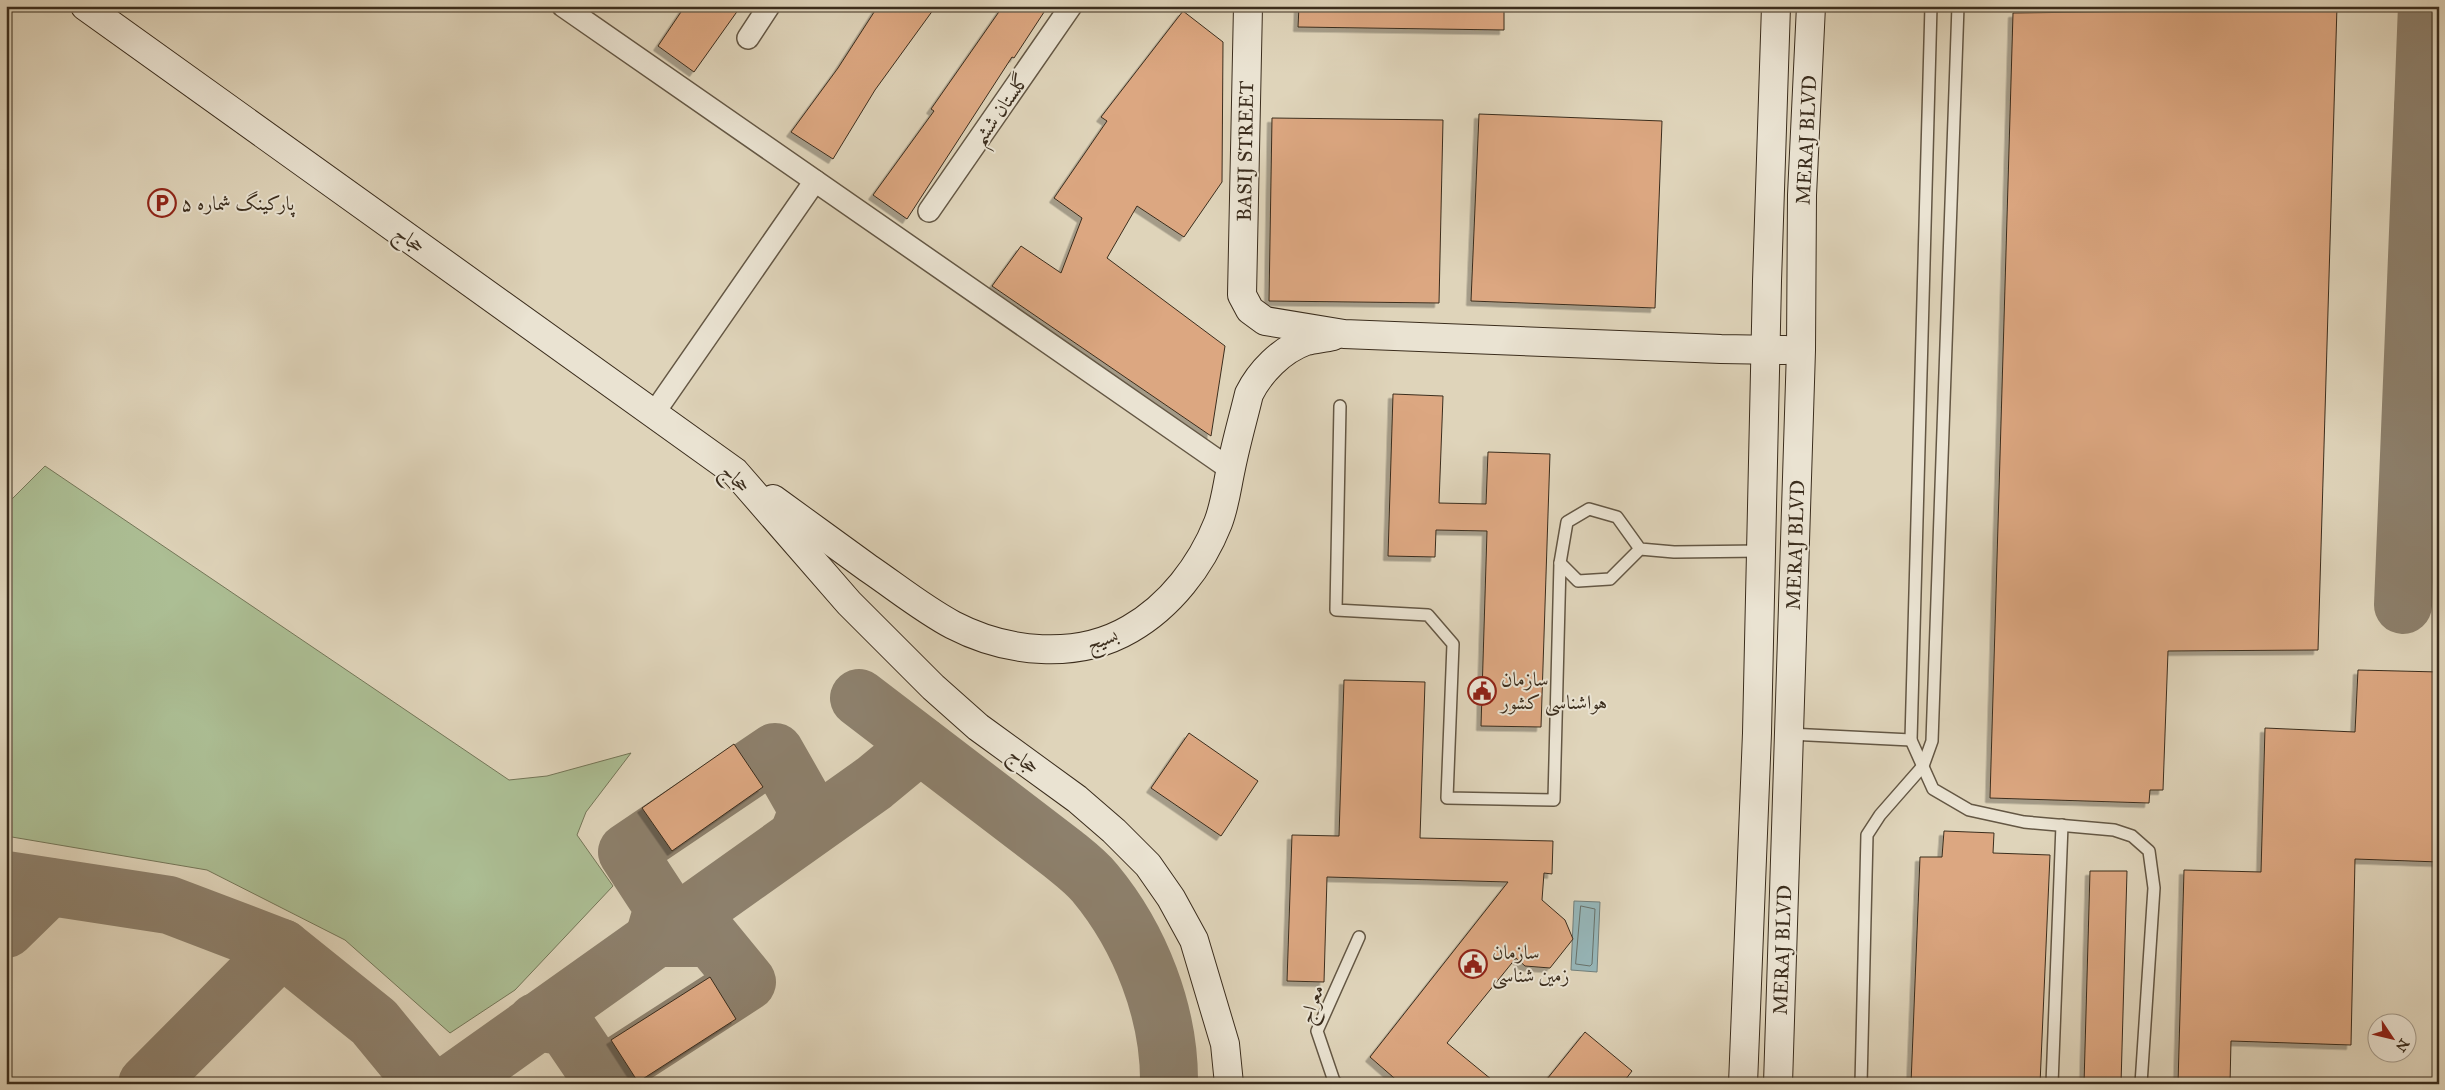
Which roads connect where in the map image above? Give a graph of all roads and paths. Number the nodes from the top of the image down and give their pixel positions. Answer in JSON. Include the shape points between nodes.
{"nodes":[{"id":1,"x":85,"y":6,"type":"edge"},
{"id":2,"x":563,"y":6,"type":"edge"},
{"id":3,"x":769,"y":6,"type":"edge"},
{"id":4,"x":1071,"y":6,"type":"edge"},
{"id":5,"x":1248,"y":6,"type":"edge"},
{"id":6,"x":1776,"y":6,"type":"edge"},
{"id":7,"x":1811,"y":6,"type":"edge"},
{"id":8,"x":1931,"y":6,"type":"edge"},
{"id":9,"x":1958,"y":6,"type":"edge"},
{"id":10,"x":748,"y":38,"type":"dead end"},
{"id":11,"x":815,"y":181,"type":"junction"},
{"id":12,"x":929,"y":211,"type":"dead end"},
{"id":13,"x":1344,"y":334,"type":"junction"},
{"id":14,"x":1766,"y":350,"type":"junction"},
{"id":15,"x":1801,"y":350,"type":"junction"},
{"id":16,"x":1340,"y":406,"type":"dead end"},
{"id":17,"x":654,"y":414,"type":"junction"},
{"id":18,"x":1230,"y":469,"type":"junction"},
{"id":19,"x":735,"y":472,"type":"junction"},
{"id":20,"x":1640,"y":549,"type":"junction"},
{"id":21,"x":1762,"y":551,"type":"junction"},
{"id":22,"x":1560,"y":563,"type":"junction"},
{"id":23,"x":1757,"y":733,"type":"junction"},
{"id":24,"x":1789,"y":734,"type":"junction"},
{"id":25,"x":1911,"y":740,"type":"junction"},
{"id":26,"x":1922,"y":766,"type":"junction"},
{"id":27,"x":2062,"y":825,"type":"junction"},
{"id":28,"x":1359,"y":937,"type":"dead end"},
{"id":29,"x":1229,"y":1084,"type":"edge"},
{"id":30,"x":1338,"y":1084,"type":"edge"},
{"id":31,"x":1744,"y":1084,"type":"edge"},
{"id":32,"x":1778,"y":1084,"type":"edge"},
{"id":33,"x":1861,"y":1084,"type":"edge"},
{"id":34,"x":2052,"y":1084,"type":"edge"},
{"id":35,"x":2141,"y":1084,"type":"edge"}],
"edges":[{"from":1,"to":17,"type":"main road","name":"حجاج"},
{"from":2,"to":11,"type":"street"},
{"from":3,"to":10,"type":"street"},
{"from":4,"to":12,"type":"street","name":"گلستان ششم"},
{"from":5,"to":13,"type":"main road","name":"BASIJ STREET","via":[[1242,295],[1250,310],[1264,321]]},
{"from":6,"to":14,"type":"main road","name":"MERAJ BLVD"},
{"from":7,"to":15,"type":"main road","name":"MERAJ BLVD","via":[[1802,195]]},
{"from":8,"to":25,"type":"lane"},
{"from":9,"to":26,"type":"lane","via":[[1932,741]]},
{"from":11,"to":17,"type":"street"},
{"from":11,"to":18,"type":"street"},
{"from":13,"to":14,"type":"main road"},
{"from":13,"to":18,"type":"main road","name":"بسیج","via":[[1305,342],[1269,365],[1257,379],[1249,394]]},
{"from":14,"to":15,"type":"main road"},
{"from":14,"to":21,"type":"main road","name":"MERAJ BLVD"},
{"from":15,"to":24,"type":"main road","name":"MERAJ BLVD"},
{"from":16,"to":22,"type":"lane","via":[[1336,610],[1428,615],[1454,644],[1447,798],[1554,800]]},
{"from":17,"to":19,"type":"main road","name":"حجاج"},
{"from":18,"to":19,"type":"main road","name":"بسیج","via":[[1218,522],[1190,574],[1170,598],[1146,620],[1114,638],[1082,648],[1052,650],[988,639],[953,625]]},
{"from":19,"to":29,"type":"main road","name":"حجاج","via":[[850,603],[933,687],[978,727],[1077,799],[1148,865],[1194,940],[1225,1044]]},
{"from":20,"to":21,"type":"lane"},
{"from":20,"to":22,"type":"lane","via":[[1610,579],[1578,581]]},
{"from":20,"to":22,"type":"lane","via":[[1617,517],[1589,508],[1567,522]]},
{"from":21,"to":23,"type":"main road","name":"MERAJ BLVD"},
{"from":23,"to":24,"type":"main road"},
{"from":23,"to":31,"type":"main road","name":"MERAJ BLVD"},
{"from":24,"to":25,"type":"lane"},
{"from":24,"to":32,"type":"main road","name":"MERAJ BLVD"},
{"from":25,"to":26,"type":"lane"},
{"from":26,"to":27,"type":"lane","via":[[1933,790],[1970,810],[2024,822]]},
{"from":26,"to":33,"type":"lane","via":[[1867,835]]},
{"from":27,"to":34,"type":"lane"},
{"from":27,"to":35,"type":"lane","via":[[2114,830],[2132,836],[2149,851],[2154,888]]},
{"from":28,"to":30,"type":"lane","name":"معراج","via":[[1317,1031],[1334,1081]]}]}
